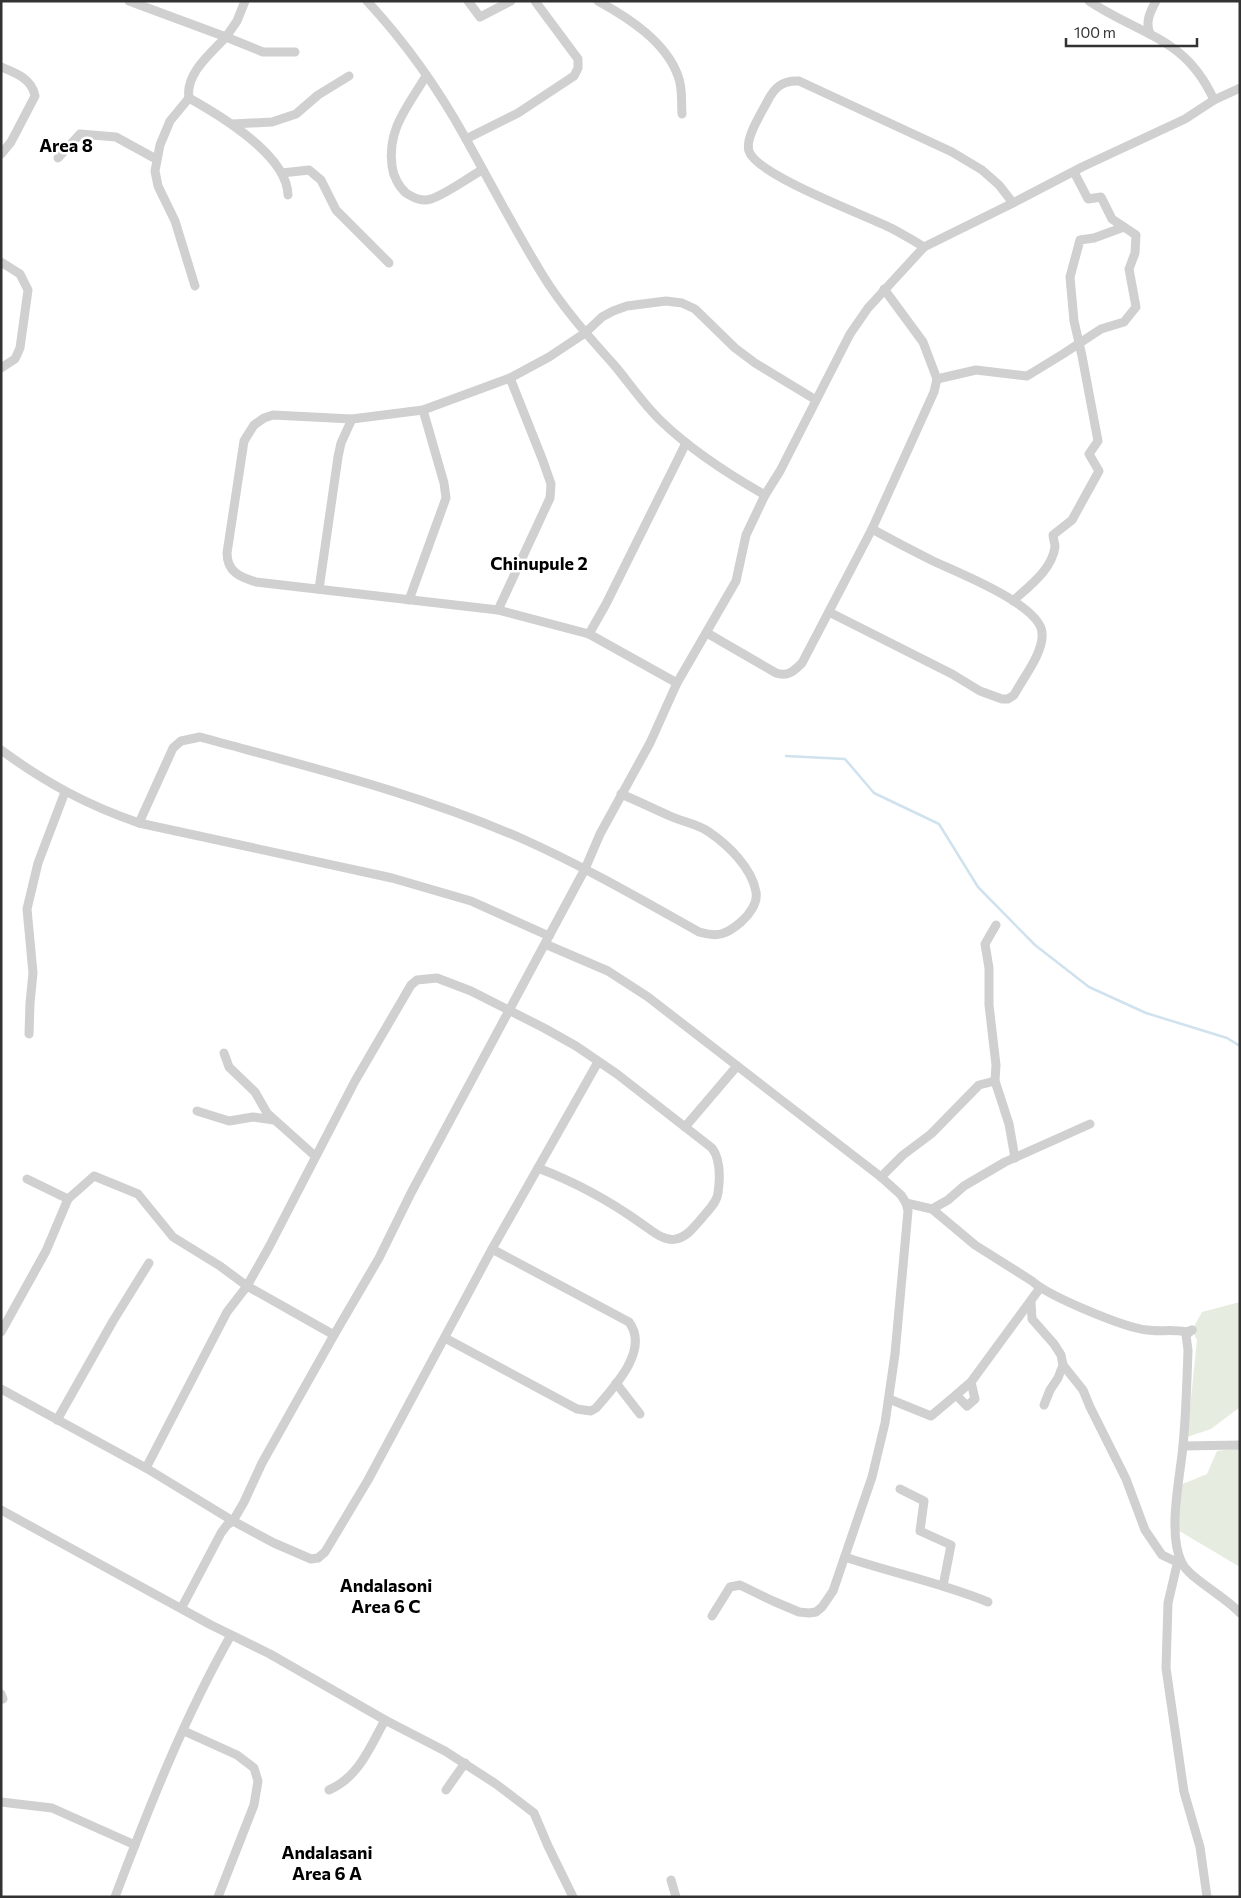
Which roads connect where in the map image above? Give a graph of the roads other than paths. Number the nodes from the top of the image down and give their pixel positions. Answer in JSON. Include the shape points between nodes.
{"nodes":[{"id":1,"x":129,"y":1,"type":"edge"},
{"id":2,"x":245,"y":1,"type":"edge"},
{"id":3,"x":367,"y":1,"type":"edge"},
{"id":4,"x":468,"y":1,"type":"edge"},
{"id":5,"x":511,"y":1,"type":"edge"},
{"id":6,"x":535,"y":1,"type":"edge"},
{"id":7,"x":598,"y":1,"type":"edge"},
{"id":8,"x":1088,"y":1,"type":"edge"},
{"id":9,"x":1156,"y":1,"type":"edge"},
{"id":10,"x":1150,"y":34,"type":"junction"},
{"id":11,"x":226,"y":37,"type":"junction"},
{"id":12,"x":295,"y":52,"type":"dead end"},
{"id":13,"x":1,"y":66,"type":"edge"},
{"id":14,"x":348,"y":76,"type":"dead end"},
{"id":15,"x":426,"y":76,"type":"junction"},
{"id":16,"x":1240,"y":88,"type":"edge"},
{"id":17,"x":189,"y":98,"type":"junction"},
{"id":18,"x":1214,"y":100,"type":"junction"},
{"id":19,"x":682,"y":114,"type":"dead end"},
{"id":20,"x":232,"y":124,"type":"junction"},
{"id":21,"x":466,"y":139,"type":"junction"},
{"id":22,"x":1,"y":154,"type":"edge"},
{"id":23,"x":58,"y":158,"type":"dead end"},
{"id":24,"x":156,"y":159,"type":"junction"},
{"id":25,"x":482,"y":170,"type":"junction"},
{"id":26,"x":1074,"y":172,"type":"junction"},
{"id":27,"x":282,"y":173,"type":"junction"},
{"id":28,"x":288,"y":195,"type":"dead end"},
{"id":29,"x":1013,"y":204,"type":"junction"},
{"id":30,"x":1124,"y":227,"type":"junction"},
{"id":31,"x":924,"y":247,"type":"junction"},
{"id":32,"x":1,"y":262,"type":"edge"},
{"id":33,"x":389,"y":263,"type":"dead end"},
{"id":34,"x":194,"y":286,"type":"dead end"},
{"id":35,"x":884,"y":288,"type":"junction"},
{"id":36,"x":585,"y":333,"type":"junction"},
{"id":37,"x":1079,"y":344,"type":"junction"},
{"id":38,"x":1,"y":368,"type":"edge"},
{"id":39,"x":510,"y":378,"type":"junction"},
{"id":40,"x":937,"y":379,"type":"junction"},
{"id":41,"x":816,"y":400,"type":"junction"},
{"id":42,"x":423,"y":410,"type":"junction"},
{"id":43,"x":352,"y":419,"type":"junction"},
{"id":44,"x":686,"y":443,"type":"junction"},
{"id":45,"x":765,"y":495,"type":"junction"},
{"id":46,"x":872,"y":529,"type":"junction"},
{"id":47,"x":319,"y":589,"type":"junction"},
{"id":48,"x":409,"y":600,"type":"junction"},
{"id":49,"x":1013,"y":601,"type":"junction"},
{"id":50,"x":498,"y":610,"type":"junction"},
{"id":51,"x":829,"y":612,"type":"junction"},
{"id":52,"x":707,"y":633,"type":"junction"},
{"id":53,"x":589,"y":634,"type":"junction"},
{"id":54,"x":677,"y":683,"type":"junction"},
{"id":55,"x":1,"y":750,"type":"edge"},
{"id":56,"x":65,"y":792,"type":"junction"},
{"id":57,"x":621,"y":794,"type":"junction"},
{"id":58,"x":139,"y":823,"type":"junction"},
{"id":59,"x":585,"y":869,"type":"junction"},
{"id":60,"x":996,"y":925,"type":"dead end"},
{"id":61,"x":547,"y":940,"type":"junction"},
{"id":62,"x":509,"y":1010,"type":"junction"},
{"id":63,"x":29,"y":1034,"type":"dead end"},
{"id":64,"x":224,"y":1053,"type":"dead end"},
{"id":65,"x":598,"y":1062,"type":"junction"},
{"id":66,"x":737,"y":1066,"type":"junction"},
{"id":67,"x":996,"y":1081,"type":"junction"},
{"id":68,"x":198,"y":1111,"type":"dead end"},
{"id":69,"x":274,"y":1120,"type":"junction"},
{"id":70,"x":1090,"y":1124,"type":"dead end"},
{"id":71,"x":685,"y":1127,"type":"junction"},
{"id":72,"x":315,"y":1156,"type":"junction"},
{"id":73,"x":1015,"y":1158,"type":"junction"},
{"id":74,"x":538,"y":1168,"type":"junction"},
{"id":75,"x":881,"y":1177,"type":"junction"},
{"id":76,"x":27,"y":1178,"type":"dead end"},
{"id":77,"x":68,"y":1198,"type":"junction"},
{"id":78,"x":906,"y":1203,"type":"junction"},
{"id":79,"x":932,"y":1210,"type":"junction"},
{"id":80,"x":492,"y":1250,"type":"junction"},
{"id":81,"x":149,"y":1263,"type":"dead end"},
{"id":82,"x":247,"y":1286,"type":"junction"},
{"id":83,"x":1040,"y":1288,"type":"junction"},
{"id":84,"x":1031,"y":1302,"type":"junction"},
{"id":85,"x":1,"y":1332,"type":"edge"},
{"id":86,"x":334,"y":1335,"type":"junction"},
{"id":87,"x":445,"y":1338,"type":"junction"},
{"id":88,"x":1063,"y":1365,"type":"junction"},
{"id":89,"x":971,"y":1382,"type":"junction"},
{"id":90,"x":616,"y":1383,"type":"junction"},
{"id":91,"x":1,"y":1389,"type":"edge"},
{"id":92,"x":956,"y":1395,"type":"junction"},
{"id":93,"x":889,"y":1399,"type":"junction"},
{"id":94,"x":1044,"y":1405,"type":"dead end"},
{"id":95,"x":640,"y":1414,"type":"dead end"},
{"id":96,"x":57,"y":1420,"type":"junction"},
{"id":97,"x":1240,"y":1445,"type":"edge"},
{"id":98,"x":1183,"y":1446,"type":"junction"},
{"id":99,"x":146,"y":1468,"type":"junction"},
{"id":100,"x":900,"y":1490,"type":"dead end"},
{"id":101,"x":1,"y":1510,"type":"edge"},
{"id":102,"x":233,"y":1521,"type":"junction"},
{"id":103,"x":845,"y":1557,"type":"junction"},
{"id":104,"x":1178,"y":1559,"type":"junction"},
{"id":105,"x":943,"y":1586,"type":"junction"},
{"id":106,"x":988,"y":1602,"type":"dead end"},
{"id":107,"x":182,"y":1607,"type":"junction"},
{"id":108,"x":1240,"y":1612,"type":"edge"},
{"id":109,"x":712,"y":1616,"type":"dead end"},
{"id":110,"x":231,"y":1635,"type":"junction"},
{"id":111,"x":385,"y":1720,"type":"junction"},
{"id":112,"x":184,"y":1732,"type":"junction"},
{"id":113,"x":465,"y":1763,"type":"junction"},
{"id":114,"x":329,"y":1790,"type":"dead end"},
{"id":115,"x":446,"y":1790,"type":"dead end"},
{"id":116,"x":1,"y":1802,"type":"edge"},
{"id":117,"x":134,"y":1845,"type":"junction"},
{"id":118,"x":671,"y":1880,"type":"dead end"},
{"id":119,"x":115,"y":1897,"type":"edge"},
{"id":120,"x":218,"y":1897,"type":"edge"},
{"id":121,"x":573,"y":1897,"type":"edge"},
{"id":122,"x":676,"y":1897,"type":"edge"},
{"id":123,"x":1207,"y":1897,"type":"edge"}],
"edges":[{"from":1,"to":11,"type":"street"},
{"from":2,"to":11,"type":"street"},
{"from":3,"to":15,"type":"street"},
{"from":4,"to":5,"type":"street","via":[[480,17]]},
{"from":6,"to":21,"type":"street","via":[[578,59],[578,68],[574,76],[518,113]]},
{"from":7,"to":19,"type":"street","via":[[639,26],[663,52],[678,76]]},
{"from":8,"to":10,"type":"street"},
{"from":9,"to":10,"type":"street","via":[[1147,21]]},
{"from":10,"to":18,"type":"street","via":[[1175,48],[1189,61],[1208,86]]},
{"from":11,"to":12,"type":"street","via":[[263,52]]},
{"from":11,"to":17,"type":"street","via":[[189,82]]},
{"from":13,"to":22,"type":"street","via":[[26,80],[34,88],[35,96],[11,142]]},
{"from":14,"to":20,"type":"street","via":[[296,114],[272,122]]},
{"from":15,"to":21,"type":"street"},
{"from":15,"to":25,"type":"street","via":[[396,124],[392,138],[393,172],[400,186],[420,200],[430,199]]},
{"from":16,"to":18,"type":"street"},
{"from":17,"to":20,"type":"street"},
{"from":17,"to":24,"type":"street","via":[[170,122]]},
{"from":18,"to":26,"type":"street","via":[[1185,119]]},
{"from":20,"to":27,"type":"street","via":[[261,148]]},
{"from":21,"to":25,"type":"street"},
{"from":23,"to":24,"type":"street","via":[[80,134],[116,137]]},
{"from":24,"to":34,"type":"street","via":[[158,186],[175,221]]},
{"from":25,"to":36,"type":"street","via":[[543,276]]},
{"from":26,"to":29,"type":"street"},
{"from":26,"to":30,"type":"street","via":[[1088,199],[1100,197],[1112,219]]},
{"from":27,"to":28,"type":"street","via":[[288,184]]},
{"from":27,"to":33,"type":"street","via":[[309,170],[315,175],[336,210]]},
{"from":29,"to":31,"type":"street"},
{"from":29,"to":31,"type":"street","via":[[982,170],[952,152],[798,80],[777,86],[750,136],[748,150],[752,159],[787,181],[891,228]]},
{"from":30,"to":37,"type":"street","via":[[1080,240],[1070,277]]},
{"from":30,"to":37,"type":"street","via":[[1136,235],[1135,253],[1129,269],[1136,307],[1124,322],[1101,329]]},
{"from":31,"to":35,"type":"street"},
{"from":32,"to":38,"type":"street","via":[[20,274],[28,290],[20,348],[15,359]]},
{"from":35,"to":40,"type":"street","via":[[923,342]]},
{"from":35,"to":41,"type":"street","via":[[850,334]]},
{"from":36,"to":39,"type":"street"},
{"from":36,"to":41,"type":"street","via":[[602,317],[627,306],[666,301],[682,303],[695,309],[755,364]]},
{"from":36,"to":44,"type":"street","via":[[660,420]]},
{"from":37,"to":40,"type":"street","via":[[1027,376],[976,370]]},
{"from":37,"to":49,"type":"street","via":[[1098,441],[1089,454],[1099,471],[1072,520],[1053,535],[1055,547],[1047,566],[1035,582]]},
{"from":39,"to":42,"type":"street"},
{"from":39,"to":50,"type":"street","via":[[544,461],[550,498]]},
{"from":40,"to":46,"type":"street"},
{"from":41,"to":45,"type":"street"},
{"from":42,"to":43,"type":"street"},
{"from":42,"to":48,"type":"street","via":[[446,498]]},
{"from":43,"to":47,"type":"street","via":[[341,444],[336,467]]},
{"from":43,"to":47,"type":"street","via":[[274,415],[254,425],[244,441],[227,553],[230,569],[256,582]]},
{"from":44,"to":45,"type":"street"},
{"from":44,"to":53,"type":"street"},
{"from":45,"to":52,"type":"street","via":[[745,540],[736,581]]},
{"from":46,"to":49,"type":"street"},
{"from":46,"to":51,"type":"street"},
{"from":47,"to":48,"type":"street"},
{"from":48,"to":50,"type":"street"},
{"from":49,"to":51,"type":"street","via":[[1038,621],[1042,640],[1030,668],[1014,695],[1008,699],[980,691]]},
{"from":50,"to":53,"type":"street"},
{"from":51,"to":52,"type":"street","via":[[802,663],[790,674],[783,675]]},
{"from":52,"to":54,"type":"street"},
{"from":53,"to":54,"type":"street"},
{"from":54,"to":57,"type":"street","via":[[650,743]]},
{"from":55,"to":56,"type":"street"},
{"from":56,"to":58,"type":"street","via":[[100,810]]},
{"from":56,"to":63,"type":"street","via":[[38,862],[27,909],[32,973]]},
{"from":57,"to":59,"type":"street"},
{"from":57,"to":59,"type":"street","via":[[698,826],[722,843],[751,878],[756,893],[755,903],[746,918],[730,932],[710,935]]},
{"from":58,"to":59,"type":"street","via":[[173,748],[181,740],[200,737],[430,803],[524,840]]},
{"from":58,"to":61,"type":"street","via":[[392,878],[471,901]]},
{"from":59,"to":61,"type":"street"},
{"from":60,"to":67,"type":"street","via":[[985,944]]},
{"from":61,"to":62,"type":"street"},
{"from":61,"to":66,"type":"street","via":[[648,997]]},
{"from":62,"to":65,"type":"street","via":[[576,1046]]},
{"from":62,"to":72,"type":"street","via":[[437,978],[417,980],[355,1081]]},
{"from":62,"to":86,"type":"street","via":[[410,1193],[379,1258]]},
{"from":64,"to":69,"type":"street","via":[[229,1067],[255,1092],[266,1113]]},
{"from":65,"to":71,"type":"street"},
{"from":65,"to":74,"type":"street"},
{"from":66,"to":71,"type":"street"},
{"from":66,"to":75,"type":"street"},
{"from":67,"to":73,"type":"street"},
{"from":67,"to":75,"type":"street","via":[[979,1085],[931,1134]]},
{"from":68,"to":69,"type":"street","via":[[229,1121]]},
{"from":69,"to":72,"type":"street"},
{"from":70,"to":73,"type":"street"},
{"from":71,"to":74,"type":"street","via":[[716,1153],[718,1191],[713,1204],[690,1232],[676,1240],[659,1235],[590,1192]]},
{"from":72,"to":82,"type":"street"},
{"from":73,"to":79,"type":"street","via":[[964,1186]]},
{"from":74,"to":80,"type":"street"},
{"from":75,"to":78,"type":"street"},
{"from":76,"to":77,"type":"street"},
{"from":77,"to":82,"type":"street","via":[[94,1176],[138,1194],[173,1237]]},
{"from":77,"to":85,"type":"street","via":[[46,1251]]},
{"from":78,"to":79,"type":"street"},
{"from":78,"to":93,"type":"street","via":[[905,1254]]},
{"from":79,"to":83,"type":"street","via":[[975,1245]]},
{"from":80,"to":87,"type":"street"},
{"from":80,"to":90,"type":"street","via":[[634,1328],[634,1350],[625,1372]]},
{"from":81,"to":96,"type":"street"},
{"from":82,"to":86,"type":"street"},
{"from":82,"to":99,"type":"street","via":[[227,1312]]},
{"from":83,"to":84,"type":"street"},
{"from":83,"to":98,"type":"street","via":[[1145,1330],[1192,1330],[1186,1335]]},
{"from":84,"to":88,"type":"street","via":[[1032,1318],[1054,1344]]},
{"from":84,"to":89,"type":"street"},
{"from":86,"to":102,"type":"street"},
{"from":87,"to":90,"type":"street","via":[[585,1412],[596,1408]]},
{"from":87,"to":102,"type":"street","via":[[325,1552],[318,1558],[303,1557]]},
{"from":88,"to":94,"type":"street"},
{"from":88,"to":104,"type":"street","via":[[1084,1390],[1146,1530],[1162,1555]]},
{"from":89,"to":92,"type":"street"},
{"from":89,"to":92,"type":"street","via":[[976,1399],[967,1406]]},
{"from":90,"to":95,"type":"street"},
{"from":91,"to":96,"type":"street"},
{"from":92,"to":93,"type":"street","via":[[931,1416]]},
{"from":93,"to":103,"type":"street","via":[[872,1477]]},
{"from":96,"to":99,"type":"street"},
{"from":97,"to":98,"type":"street"},
{"from":98,"to":104,"type":"street","via":[[1176,1512]]},
{"from":99,"to":102,"type":"street"},
{"from":100,"to":105,"type":"street","via":[[924,1501],[920,1531],[951,1545]]},
{"from":101,"to":107,"type":"street"},
{"from":102,"to":107,"type":"street","via":[[221,1533]]},
{"from":103,"to":105,"type":"street"},
{"from":103,"to":109,"type":"street","via":[[828,1600],[816,1612],[799,1612],[740,1585],[730,1587]]},
{"from":104,"to":108,"type":"street","via":[[1187,1571]]},
{"from":104,"to":123,"type":"street","via":[[1168,1602],[1166,1668],[1184,1792],[1200,1847]]},
{"from":105,"to":106,"type":"street"},
{"from":107,"to":110,"type":"street"},
{"from":110,"to":111,"type":"street"},
{"from":110,"to":112,"type":"street","via":[[203,1685]]},
{"from":111,"to":113,"type":"street"},
{"from":111,"to":114,"type":"street","via":[[359,1767],[340,1785]]},
{"from":112,"to":117,"type":"street"},
{"from":112,"to":120,"type":"street","via":[[237,1754],[254,1768],[258,1781],[254,1805]]},
{"from":113,"to":115,"type":"street"},
{"from":113,"to":121,"type":"street","via":[[534,1813]]},
{"from":116,"to":117,"type":"street","via":[[52,1808]]},
{"from":117,"to":119,"type":"street"},
{"from":118,"to":122,"type":"street"}]}
